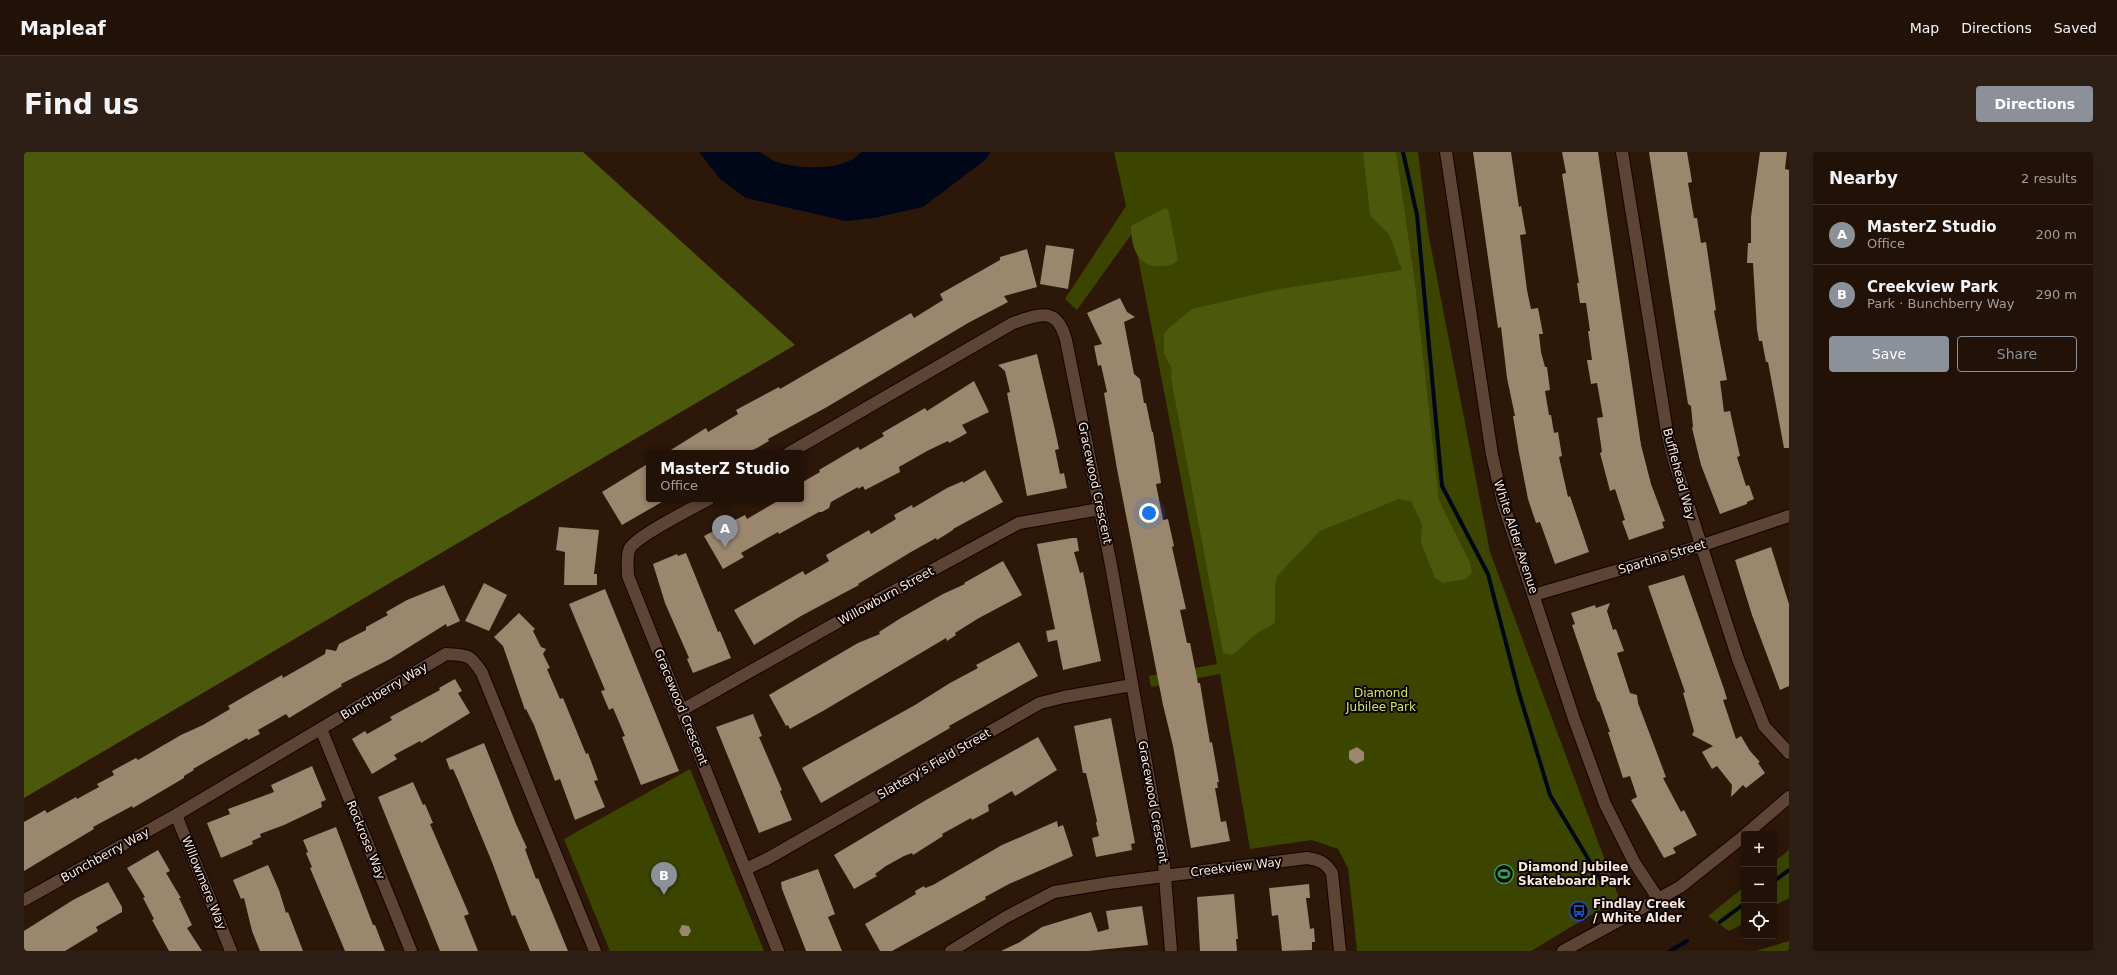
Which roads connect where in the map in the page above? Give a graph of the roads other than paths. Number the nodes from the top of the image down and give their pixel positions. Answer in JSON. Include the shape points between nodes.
{"nodes":[{"id":1,"x":1446,"y":152,"type":"edge"},
{"id":2,"x":1622,"y":152,"type":"edge"},
{"id":3,"x":794,"y":450,"type":"edge"},
{"id":4,"x":704,"y":502,"type":"edge"},
{"id":5,"x":1100,"y":509,"type":"junction"},
{"id":6,"x":1789,"y":516,"type":"edge"},
{"id":7,"x":1700,"y":546,"type":"junction"},
{"id":8,"x":1534,"y":595,"type":"junction"},
{"id":9,"x":1132,"y":685,"type":"junction"},
{"id":10,"x":682,"y":710,"type":"junction"},
{"id":11,"x":321,"y":729,"type":"junction"},
{"id":12,"x":1789,"y":753,"type":"edge"},
{"id":13,"x":1789,"y":797,"type":"edge"},
{"id":14,"x":176,"y":816,"type":"junction"},
{"id":15,"x":1750,"y":831,"type":"edge"},
{"id":16,"x":1741,"y":838,"type":"edge"},
{"id":17,"x":746,"y":869,"type":"junction"},
{"id":18,"x":1166,"y":876,"type":"junction"},
{"id":19,"x":24,"y":900,"type":"edge"},
{"id":20,"x":1659,"y":900,"type":"junction"},
{"id":21,"x":966,"y":948,"type":"edge"},
{"id":22,"x":231,"y":951,"type":"edge"},
{"id":23,"x":411,"y":951,"type":"edge"},
{"id":24,"x":595,"y":951,"type":"edge"},
{"id":25,"x":778,"y":951,"type":"edge"},
{"id":26,"x":951,"y":951,"type":"edge"},
{"id":27,"x":1171,"y":951,"type":"edge"},
{"id":28,"x":1340,"y":951,"type":"edge"},
{"id":29,"x":1563,"y":951,"type":"edge"}],
"edges":[{"from":1,"to":8,"type":"street","name":"White Alder Avenue","via":[[1497,481],[1502,504]]},
{"from":2,"to":7,"type":"street","name":"Bufflehead Way","via":[[1667,432]]},
{"from":3,"to":5,"type":"street","name":"Gracewood Crescent","via":[[1013,323],[1038,315],[1050,315],[1058,321],[1066,340]]},
{"from":4,"to":10,"type":"street","name":"Gracewood Crescent","via":[[641,539],[630,548],[627,561],[628,576]]},
{"from":5,"to":9,"type":"street","name":"Gracewood Crescent"},
{"from":5,"to":10,"type":"street","name":"Willowburn Street","via":[[1019,523]]},
{"from":6,"to":7,"type":"street","name":"Spartina Street"},
{"from":7,"to":8,"type":"street","name":"Spartina Street"},
{"from":7,"to":12,"type":"street","name":"Bufflehead Way","via":[[1738,659],[1764,726]]},
{"from":8,"to":20,"type":"street","name":"White Alder Avenue","via":[[1574,719],[1605,804],[1634,862]]},
{"from":9,"to":17,"type":"street","name":"Slattery's Field Street","via":[[1040,703]]},
{"from":9,"to":18,"type":"street","name":"Gracewood Crescent"},
{"from":10,"to":17,"type":"street","name":"Gracewood Crescent"},
{"from":11,"to":14,"type":"street","name":"Bunchberry Way"},
{"from":11,"to":23,"type":"street","name":"Rockrose Way"},
{"from":11,"to":24,"type":"street","name":"Bunchberry Way","via":[[446,654],[467,655],[482,673]]},
{"from":13,"to":15,"type":"street"},
{"from":14,"to":19,"type":"street","name":"Bunchberry Way"},
{"from":14,"to":22,"type":"street","name":"Willowmere Way"},
{"from":16,"to":20,"type":"street","via":[[1698,874]]},
{"from":17,"to":25,"type":"street","name":"Gracewood Crescent"},
{"from":18,"to":21,"type":"street","name":"Creekview Way","via":[[1054,892],[1006,917]]},
{"from":18,"to":27,"type":"street","name":"Gracewood Crescent"},
{"from":18,"to":28,"type":"street","name":"Creekview Way","via":[[1307,858],[1318,860],[1326,864],[1332,873]]},
{"from":20,"to":29,"type":"street"},
{"from":21,"to":26,"type":"street","name":"Creekview Way"}]}
